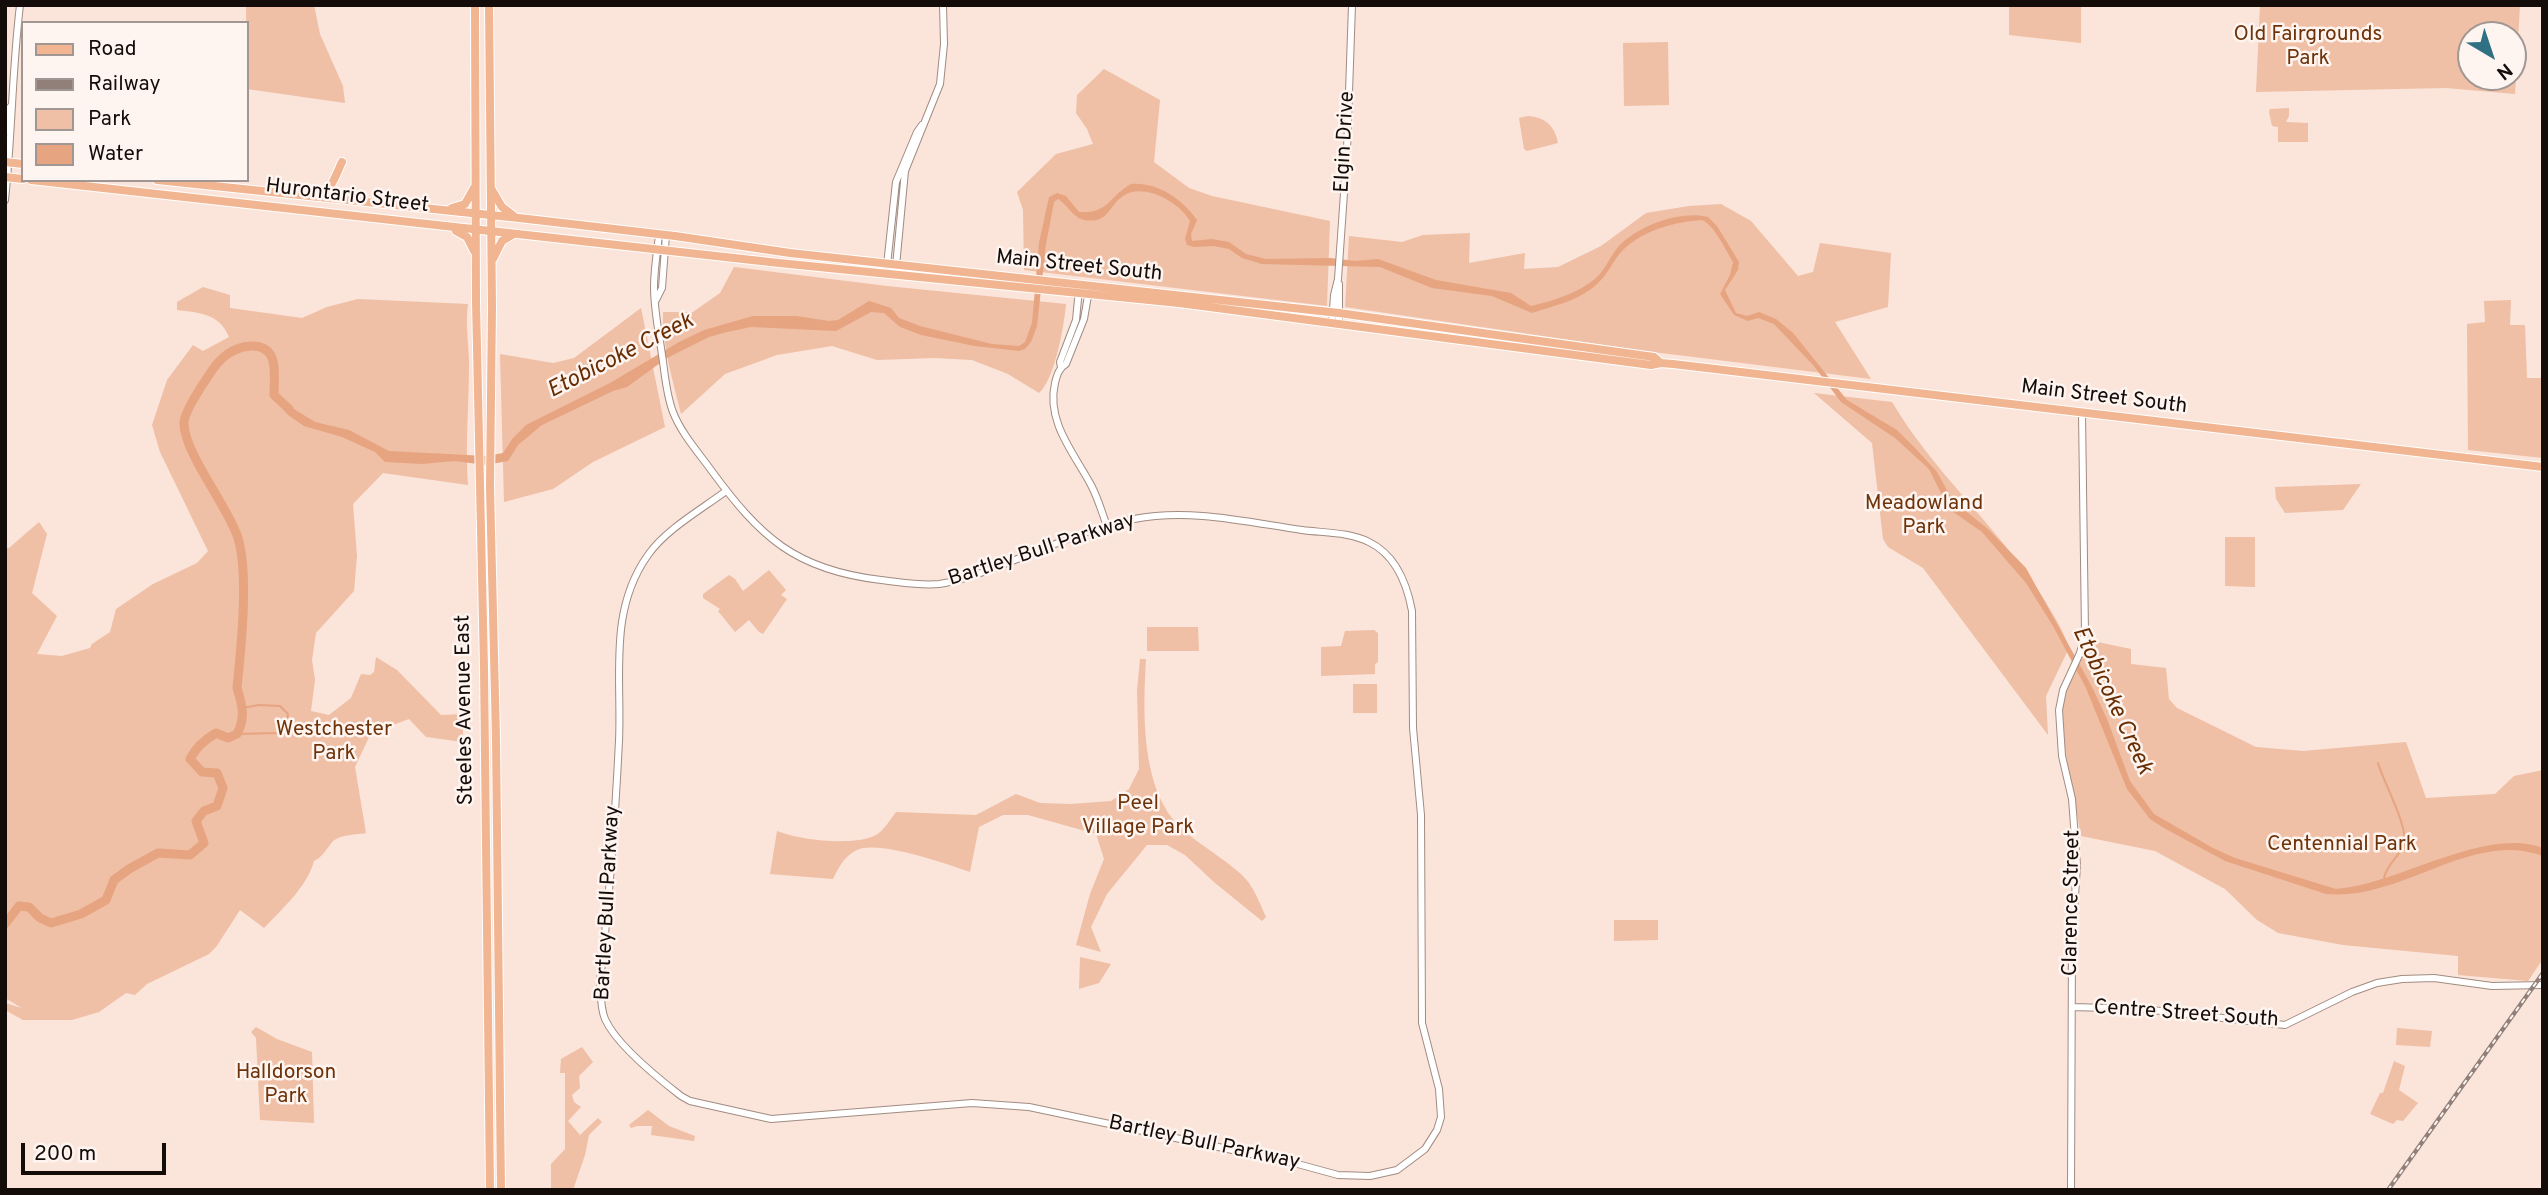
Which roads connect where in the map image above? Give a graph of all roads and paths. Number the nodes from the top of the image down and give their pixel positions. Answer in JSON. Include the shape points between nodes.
{"nodes":[{"id":1,"x":20,"y":5,"type":"edge"},
{"id":2,"x":475,"y":5,"type":"edge"},
{"id":3,"x":489,"y":5,"type":"edge"},
{"id":4,"x":943,"y":5,"type":"edge"},
{"id":5,"x":1352,"y":5,"type":"edge"},
{"id":6,"x":476,"y":75,"type":"junction"},
{"id":7,"x":489,"y":93,"type":"junction"},
{"id":8,"x":12,"y":105,"type":"junction"},
{"id":9,"x":5,"y":132,"type":"edge"},
{"id":10,"x":7,"y":162,"type":"edge"},
{"id":11,"x":342,"y":162,"type":"dead end"},
{"id":12,"x":6,"y":178,"type":"edge"},
{"id":13,"x":477,"y":180,"type":"junction"},
{"id":14,"x":49,"y":182,"type":"edge"},
{"id":15,"x":177,"y":182,"type":"edge"},
{"id":16,"x":491,"y":188,"type":"junction"},
{"id":17,"x":316,"y":196,"type":"junction"},
{"id":18,"x":5,"y":200,"type":"edge"},
{"id":19,"x":442,"y":210,"type":"junction"},
{"id":20,"x":477,"y":213,"type":"junction"},
{"id":21,"x":491,"y":215,"type":"junction"},
{"id":22,"x":519,"y":218,"type":"junction"},
{"id":23,"x":443,"y":226,"type":"junction"},
{"id":24,"x":588,"y":226,"type":"junction"},
{"id":25,"x":477,"y":230,"type":"junction"},
{"id":26,"x":491,"y":231,"type":"junction"},
{"id":27,"x":515,"y":234,"type":"junction"},
{"id":28,"x":662,"y":235,"type":"junction"},
{"id":29,"x":587,"y":242,"type":"junction"},
{"id":30,"x":661,"y":251,"type":"junction"},
{"id":31,"x":476,"y":261,"type":"junction"},
{"id":32,"x":492,"y":264,"type":"junction"},
{"id":33,"x":892,"y":264,"type":"junction"},
{"id":34,"x":891,"y":275,"type":"junction"},
{"id":35,"x":1024,"y":283,"type":"junction"},
{"id":36,"x":1084,"y":290,"type":"junction"},
{"id":37,"x":1336,"y":313,"type":"junction"},
{"id":38,"x":1336,"y":324,"type":"junction"},
{"id":39,"x":1661,"y":363,"type":"junction"},
{"id":40,"x":2082,"y":413,"type":"junction"},
{"id":41,"x":485,"y":437,"type":"junction"},
{"id":42,"x":2543,"y":467,"type":"edge"},
{"id":43,"x":485,"y":486,"type":"junction"},
{"id":44,"x":726,"y":491,"type":"junction"},
{"id":45,"x":1107,"y":526,"type":"junction"},
{"id":46,"x":2543,"y":985,"type":"edge"},
{"id":47,"x":2072,"y":1007,"type":"junction"},
{"id":48,"x":490,"y":1190,"type":"edge"},
{"id":49,"x":501,"y":1190,"type":"edge"},
{"id":50,"x":2071,"y":1190,"type":"edge"}],
"edges":[{"from":1,"to":8,"type":"street"},
{"from":2,"to":6,"type":"main road","name":"Steeles Avenue East"},
{"from":3,"to":7,"type":"main road","name":"Steeles Avenue East"},
{"from":4,"to":33,"type":"street","via":[[940,85],[905,171]]},
{"from":5,"to":37,"type":"street","name":"Elgin Drive"},
{"from":6,"to":7,"type":"main road"},
{"from":6,"to":13,"type":"main road","name":"Steeles Avenue East"},
{"from":7,"to":16,"type":"main road","name":"Steeles Avenue East"},
{"from":8,"to":9,"type":"street"},
{"from":8,"to":10,"type":"street"},
{"from":10,"to":12,"type":"street"},
{"from":11,"to":17,"type":"main road","via":[[325,193]]},
{"from":12,"to":18,"type":"street"},
{"from":13,"to":19,"type":"main road","via":[[466,204]]},
{"from":13,"to":20,"type":"main road","name":"Steeles Avenue East"},
{"from":14,"to":23,"type":"main road","name":"Hurontario Street"},
{"from":15,"to":17,"type":"main road","name":"Hurontario Street"},
{"from":16,"to":21,"type":"main road","name":"Steeles Avenue East"},
{"from":16,"to":22,"type":"main road","via":[[502,207]]},
{"from":17,"to":19,"type":"main road","name":"Hurontario Street"},
{"from":19,"to":20,"type":"main road","name":"Hurontario Street"},
{"from":20,"to":21,"type":"main road","name":"Hurontario Street"},
{"from":20,"to":25,"type":"main road","name":"Steeles Avenue East"},
{"from":21,"to":22,"type":"main road","name":"Main Street South"},
{"from":21,"to":26,"type":"main road","name":"Steeles Avenue East"},
{"from":22,"to":24,"type":"main road","name":"Main Street South"},
{"from":23,"to":25,"type":"main road","name":"Hurontario Street"},
{"from":23,"to":31,"type":"main road","via":[[467,237]]},
{"from":24,"to":28,"type":"main road","name":"Main Street South"},
{"from":24,"to":29,"type":"main road"},
{"from":25,"to":26,"type":"main road","name":"Hurontario Street"},
{"from":25,"to":31,"type":"main road","name":"Steeles Avenue East"},
{"from":26,"to":27,"type":"main road","name":"Main Street South"},
{"from":26,"to":32,"type":"main road","name":"Steeles Avenue East"},
{"from":27,"to":29,"type":"main road","name":"Main Street South"},
{"from":27,"to":32,"type":"main road","via":[[498,245]]},
{"from":28,"to":30,"type":"street","name":"Bartley Bull Parkway"},
{"from":28,"to":33,"type":"main road","name":"Main Street South"},
{"from":29,"to":30,"type":"main road","name":"Main Street South"},
{"from":30,"to":34,"type":"main road","name":"Main Street South"},
{"from":30,"to":44,"type":"street","name":"Bartley Bull Parkway","via":[[662,288],[656,302],[667,392],[678,424]]},
{"from":31,"to":41,"type":"main road","name":"Steeles Avenue East"},
{"from":32,"to":41,"type":"main road","name":"Steeles Avenue East"},
{"from":33,"to":34,"type":"street"},
{"from":33,"to":35,"type":"main road","name":"Main Street South"},
{"from":34,"to":35,"type":"main road","name":"Main Street South"},
{"from":35,"to":36,"type":"main road","name":"Main Street South"},
{"from":36,"to":37,"type":"main road","name":"Main Street South"},
{"from":36,"to":38,"type":"main road","name":"Main Street South"},
{"from":36,"to":45,"type":"street","via":[[1059,362],[1053,405],[1057,423],[1093,488]]},
{"from":37,"to":38,"type":"street","name":"Elgin Drive"},
{"from":37,"to":39,"type":"main road","name":"Main Street South","via":[[1654,357]]},
{"from":38,"to":39,"type":"main road","name":"Main Street South"},
{"from":39,"to":40,"type":"main road","name":"Main Street South"},
{"from":40,"to":42,"type":"main road","name":"Main Street South"},
{"from":40,"to":47,"type":"street","name":"Clarence Street","via":[[2085,633],[2059,710],[2076,838]]},
{"from":41,"to":43,"type":"main road","name":"Steeles Avenue East"},
{"from":43,"to":48,"type":"main road","name":"Steeles Avenue East"},
{"from":43,"to":49,"type":"main road","name":"Steeles Avenue East","via":[[496,738]]},
{"from":44,"to":45,"type":"street","name":"Bartley Bull Parkway","via":[[765,535],[795,556],[837,573],[916,584],[966,579]]},
{"from":44,"to":45,"type":"street","name":"Bartley Bull Parkway","via":[[659,541],[631,587],[622,613],[619,741],[600,981],[605,1019],[626,1047],[690,1101],[756,1118],[997,1104],[1063,1114],[1338,1175],[1370,1177],[1397,1170],[1425,1149],[1441,1117],[1439,1088],[1422,1023],[1421,815],[1413,728],[1412,611],[1406,584],[1370,542],[1341,534],[1179,515]]},
{"from":46,"to":47,"type":"street","name":"Centre Street South","via":[[2402,979],[2361,989],[2278,1025],[2143,1009]]},
{"from":47,"to":50,"type":"street","name":"Clarence Street"}]}
